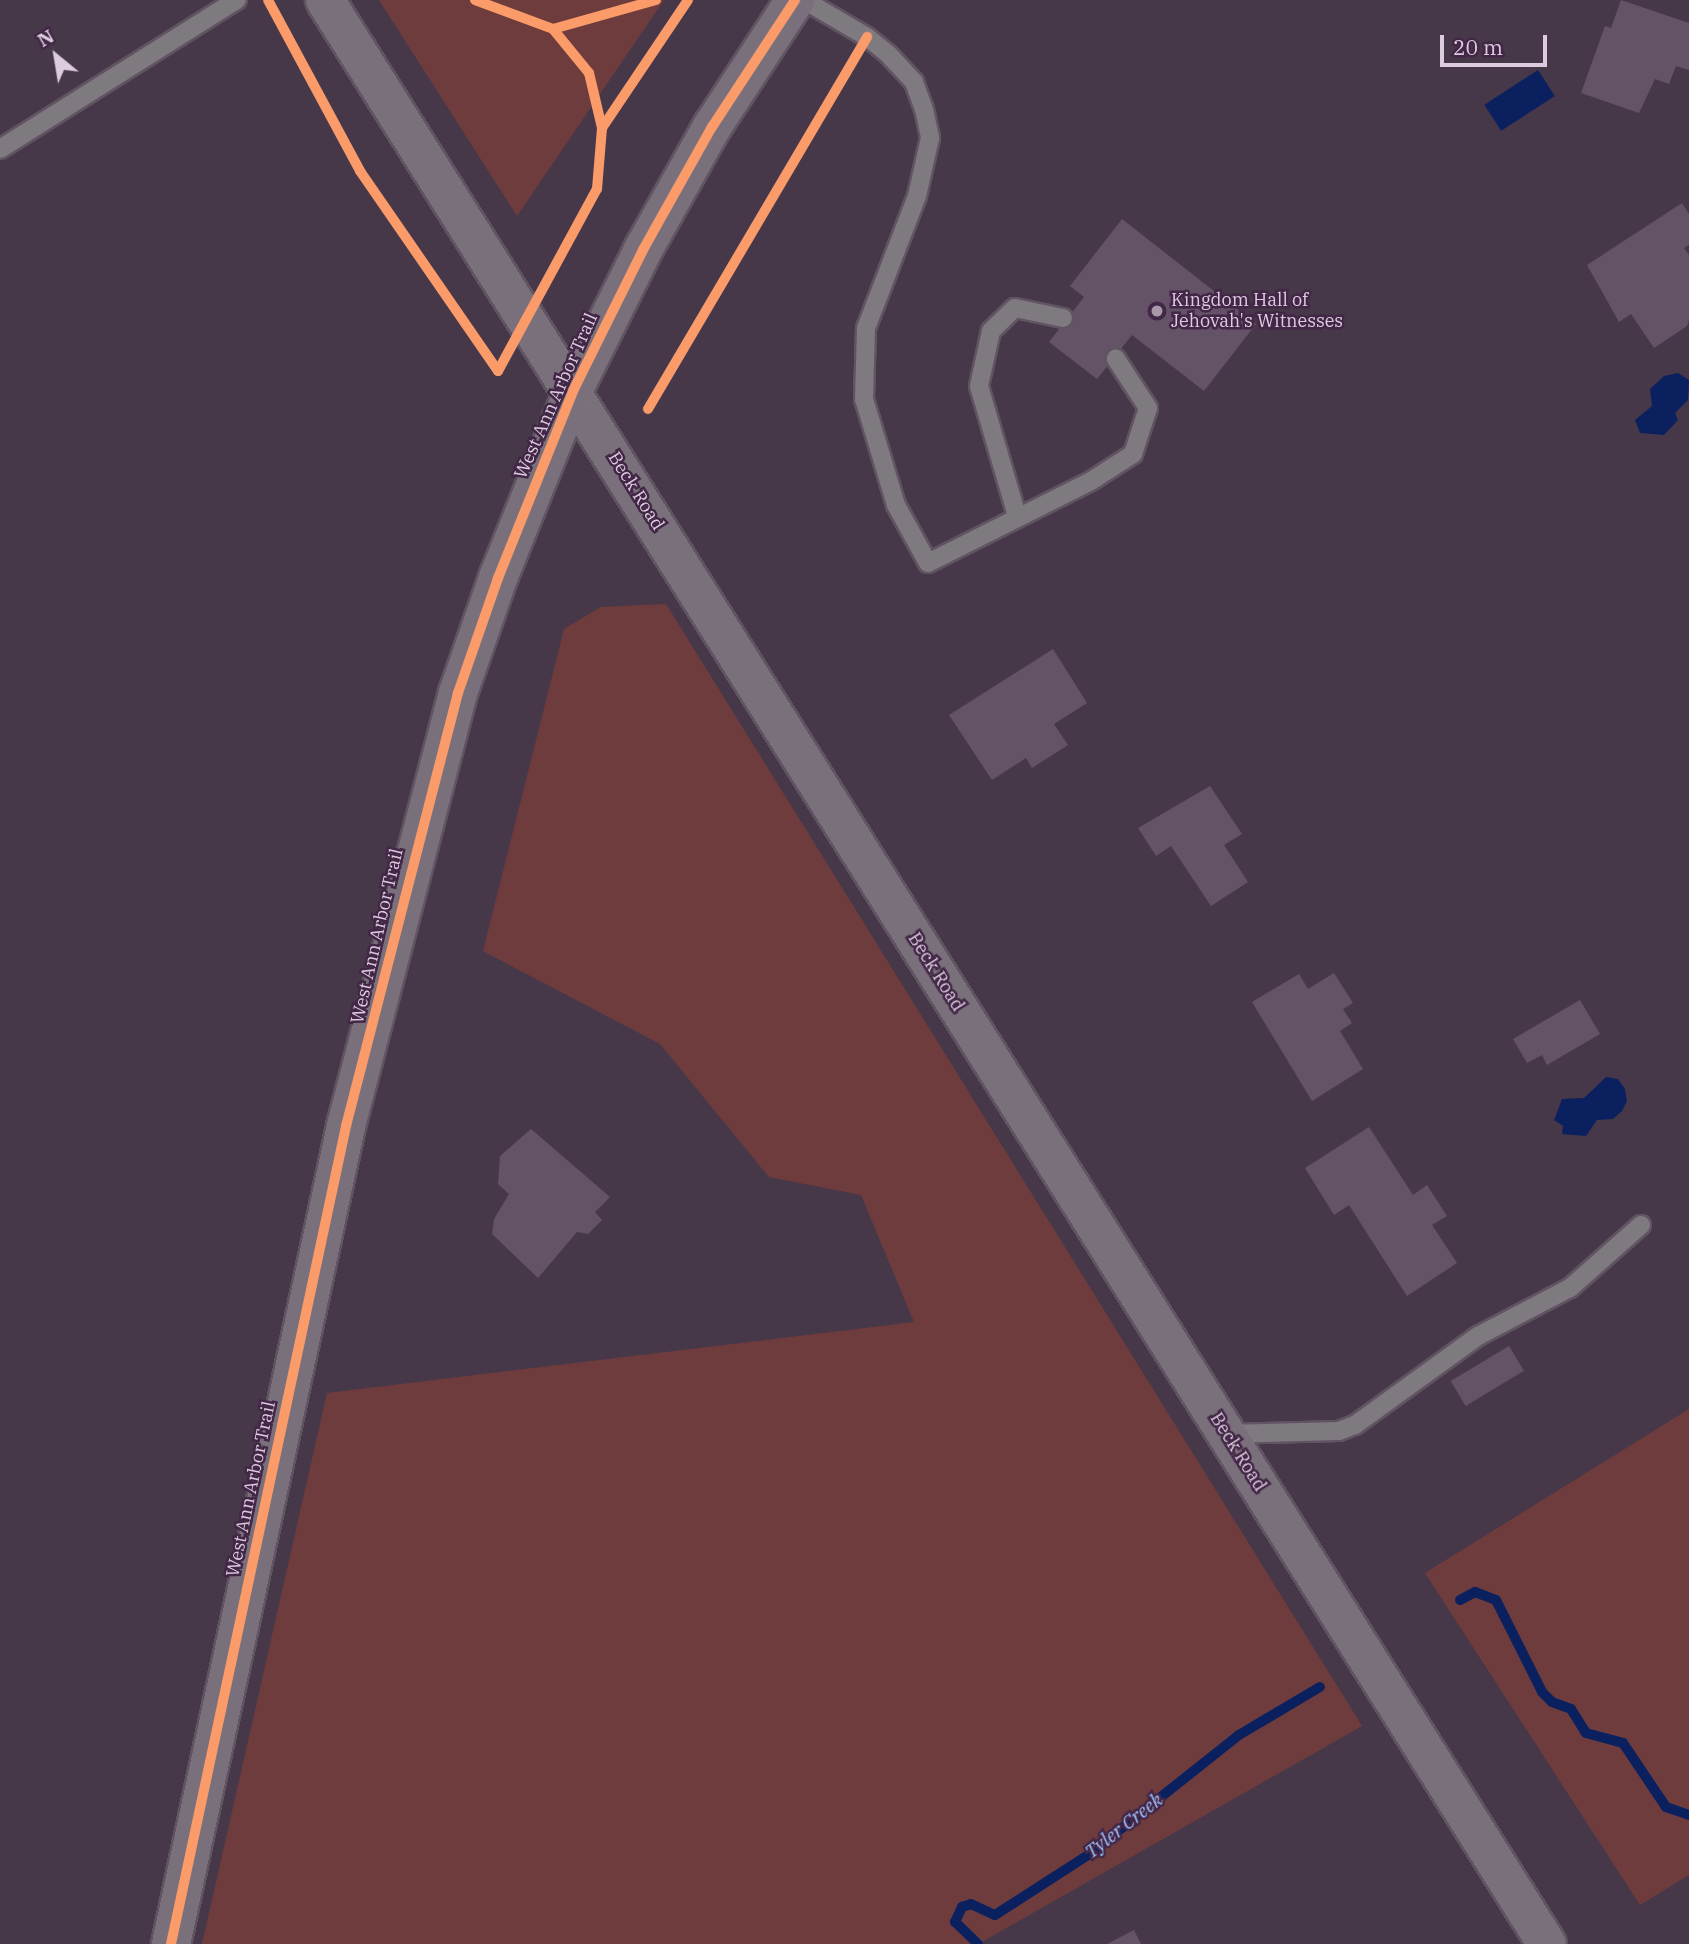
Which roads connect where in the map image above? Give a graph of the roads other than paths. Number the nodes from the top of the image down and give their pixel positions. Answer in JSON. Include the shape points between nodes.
{"nodes":[{"id":1,"x":237,"y":0,"type":"edge"},
{"id":2,"x":325,"y":0,"type":"edge"},
{"id":3,"x":795,"y":0,"type":"edge"},
{"id":4,"x":804,"y":0,"type":"edge"},
{"id":5,"x":0,"y":149,"type":"edge"},
{"id":6,"x":1063,"y":318,"type":"dead end"},
{"id":7,"x":1116,"y":359,"type":"dead end"},
{"id":8,"x":573,"y":391,"type":"junction"},
{"id":9,"x":1017,"y":516,"type":"junction"},
{"id":10,"x":1641,"y":1225,"type":"dead end"},
{"id":11,"x":1226,"y":1434,"type":"junction"},
{"id":12,"x":171,"y":1944,"type":"edge"},
{"id":13,"x":1547,"y":1944,"type":"edge"}],
"edges":[{"from":1,"to":5,"type":"lane"},
{"from":2,"to":8,"type":"main road","name":"Beck Road"},
{"from":3,"to":8,"type":"main road","name":"West Ann Arbor Trail","via":[[712,127],[644,248]]},
{"from":4,"to":9,"type":"lane","via":[[867,37],[914,82],[930,138],[917,196],[866,328],[864,399],[896,505],[928,563]]},
{"from":6,"to":9,"type":"lane","via":[[1014,308],[991,331],[979,386]]},
{"from":7,"to":9,"type":"lane","via":[[1149,408],[1133,454],[1091,481]]},
{"from":8,"to":11,"type":"main road","name":"Beck Road"},
{"from":8,"to":12,"type":"main road","name":"West Ann Arbor Trail","via":[[498,578],[429,792],[382,996],[346,1126]]},
{"from":10,"to":11,"type":"lane","via":[[1570,1288],[1478,1336],[1355,1425],[1339,1431]]},
{"from":11,"to":13,"type":"main road","name":"Beck Road"}]}
